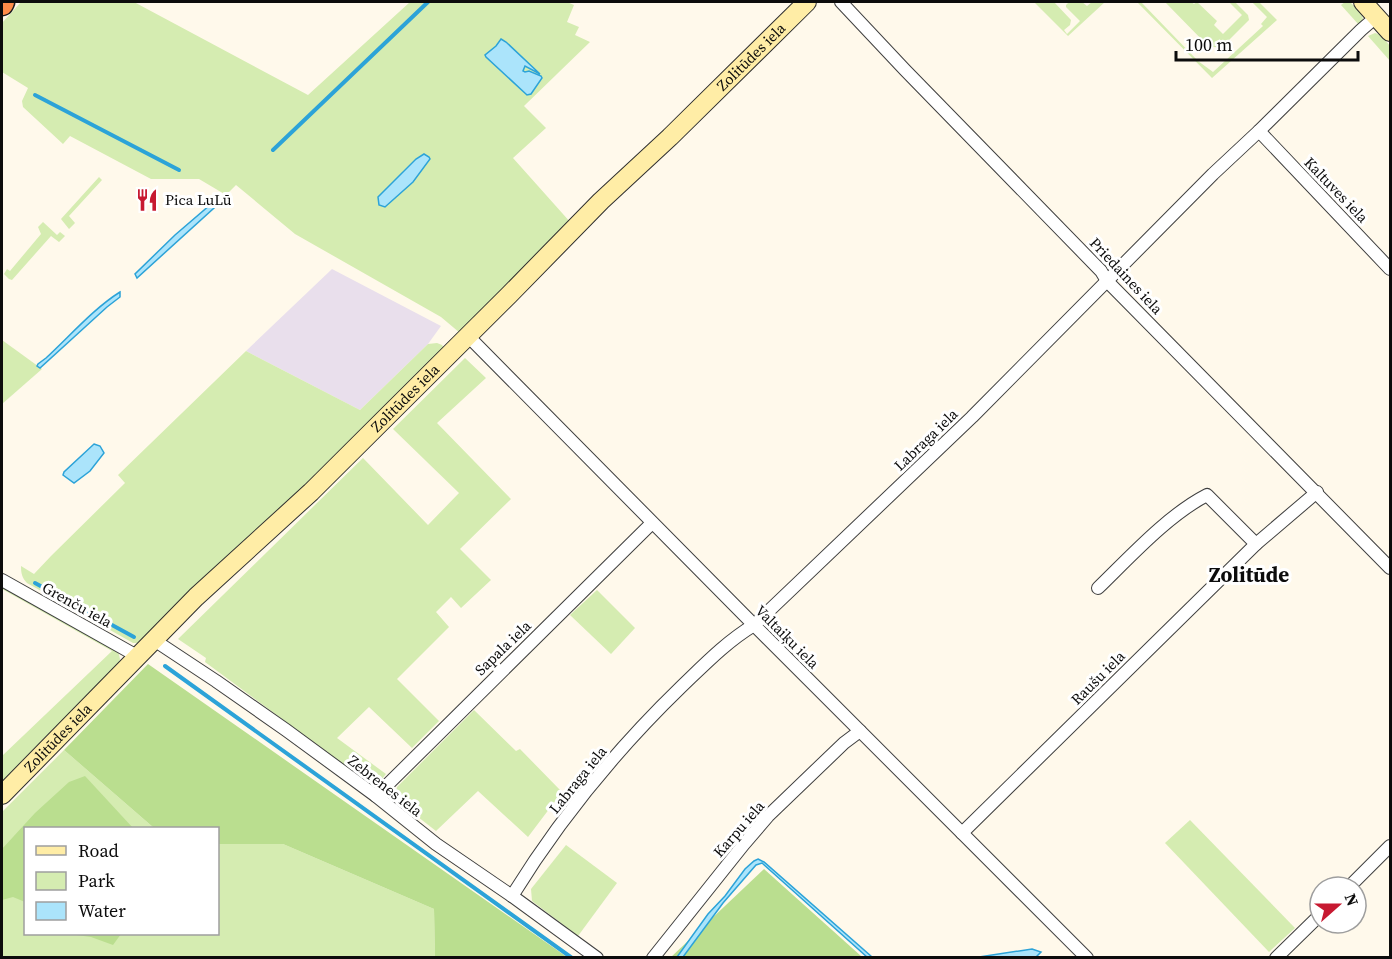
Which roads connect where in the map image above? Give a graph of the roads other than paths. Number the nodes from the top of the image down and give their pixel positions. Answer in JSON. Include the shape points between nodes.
{"nodes":[{"id":1,"x":807,"y":2,"type":"edge"},
{"id":2,"x":842,"y":2,"type":"edge"},
{"id":3,"x":1363,"y":2,"type":"edge"},
{"id":4,"x":1376,"y":17,"type":"junction"},
{"id":5,"x":1390,"y":32,"type":"edge"},
{"id":6,"x":1259,"y":131,"type":"junction"},
{"id":7,"x":1390,"y":269,"type":"edge"},
{"id":8,"x":1107,"y":280,"type":"junction"},
{"id":9,"x":468,"y":336,"type":"junction"},
{"id":10,"x":1317,"y":492,"type":"junction"},
{"id":11,"x":652,"y":523,"type":"junction"},
{"id":12,"x":1256,"y":544,"type":"junction"},
{"id":13,"x":1390,"y":568,"type":"edge"},
{"id":14,"x":2,"y":580,"type":"edge"},
{"id":15,"x":1098,"y":588,"type":"dead end"},
{"id":16,"x":754,"y":625,"type":"junction"},
{"id":17,"x":154,"y":640,"type":"junction"},
{"id":18,"x":137,"y":656,"type":"junction"},
{"id":19,"x":860,"y":731,"type":"junction"},
{"id":20,"x":2,"y":795,"type":"edge"},
{"id":21,"x":376,"y":796,"type":"junction"},
{"id":22,"x":962,"y":833,"type":"junction"},
{"id":23,"x":1390,"y":846,"type":"edge"},
{"id":24,"x":1361,"y":875,"type":"edge"},
{"id":25,"x":512,"y":896,"type":"junction"},
{"id":26,"x":1308,"y":926,"type":"edge"},
{"id":27,"x":597,"y":957,"type":"edge"},
{"id":28,"x":653,"y":957,"type":"edge"},
{"id":29,"x":1087,"y":957,"type":"edge"},
{"id":30,"x":1276,"y":957,"type":"edge"}],
"edges":[{"from":1,"to":9,"type":"street","name":"Zolitūdes iela"},
{"from":2,"to":8,"type":"street","name":"Priedaines iela"},
{"from":3,"to":4,"type":"street"},
{"from":4,"to":5,"type":"street"},
{"from":4,"to":6,"type":"street","name":"Labraga iela"},
{"from":6,"to":7,"type":"street","name":"Kaltuves iela"},
{"from":6,"to":8,"type":"street","name":"Labraga iela"},
{"from":8,"to":10,"type":"street","name":"Priedaines iela"},
{"from":8,"to":16,"type":"street","name":"Labraga iela","via":[[972,417]]},
{"from":9,"to":11,"type":"street","name":"Valtaiķu iela"},
{"from":9,"to":17,"type":"street","name":"Zolitūdes iela"},
{"from":10,"to":12,"type":"street","name":"Raušu iela"},
{"from":10,"to":13,"type":"street","name":"Priedaines iela"},
{"from":11,"to":16,"type":"street","name":"Valtaiķu iela"},
{"from":11,"to":21,"type":"street","name":"Sapala iela"},
{"from":12,"to":15,"type":"street","via":[[1207,495],[1191,503],[1146,541]]},
{"from":12,"to":22,"type":"street","name":"Raušu iela"},
{"from":14,"to":18,"type":"street","name":"Grenču iela"},
{"from":16,"to":19,"type":"street","name":"Valtaiķu iela"},
{"from":16,"to":25,"type":"street","name":"Labraga iela","via":[[697,671],[623,748],[555,832]]},
{"from":17,"to":18,"type":"street","name":"Zolitūdes iela"},
{"from":17,"to":21,"type":"street","name":"Zebrenes iela"},
{"from":18,"to":20,"type":"street","name":"Zolitūdes iela"},
{"from":19,"to":22,"type":"street","name":"Valtaiķu iela"},
{"from":19,"to":28,"type":"street","name":"Karpu iela","via":[[768,816]]},
{"from":21,"to":25,"type":"street","name":"Zebrenes iela","via":[[436,844]]},
{"from":22,"to":29,"type":"street","name":"Valtaiķu iela"},
{"from":23,"to":24,"type":"street"},
{"from":25,"to":27,"type":"street","name":"Zebrenes iela"},
{"from":26,"to":30,"type":"street"}]}
